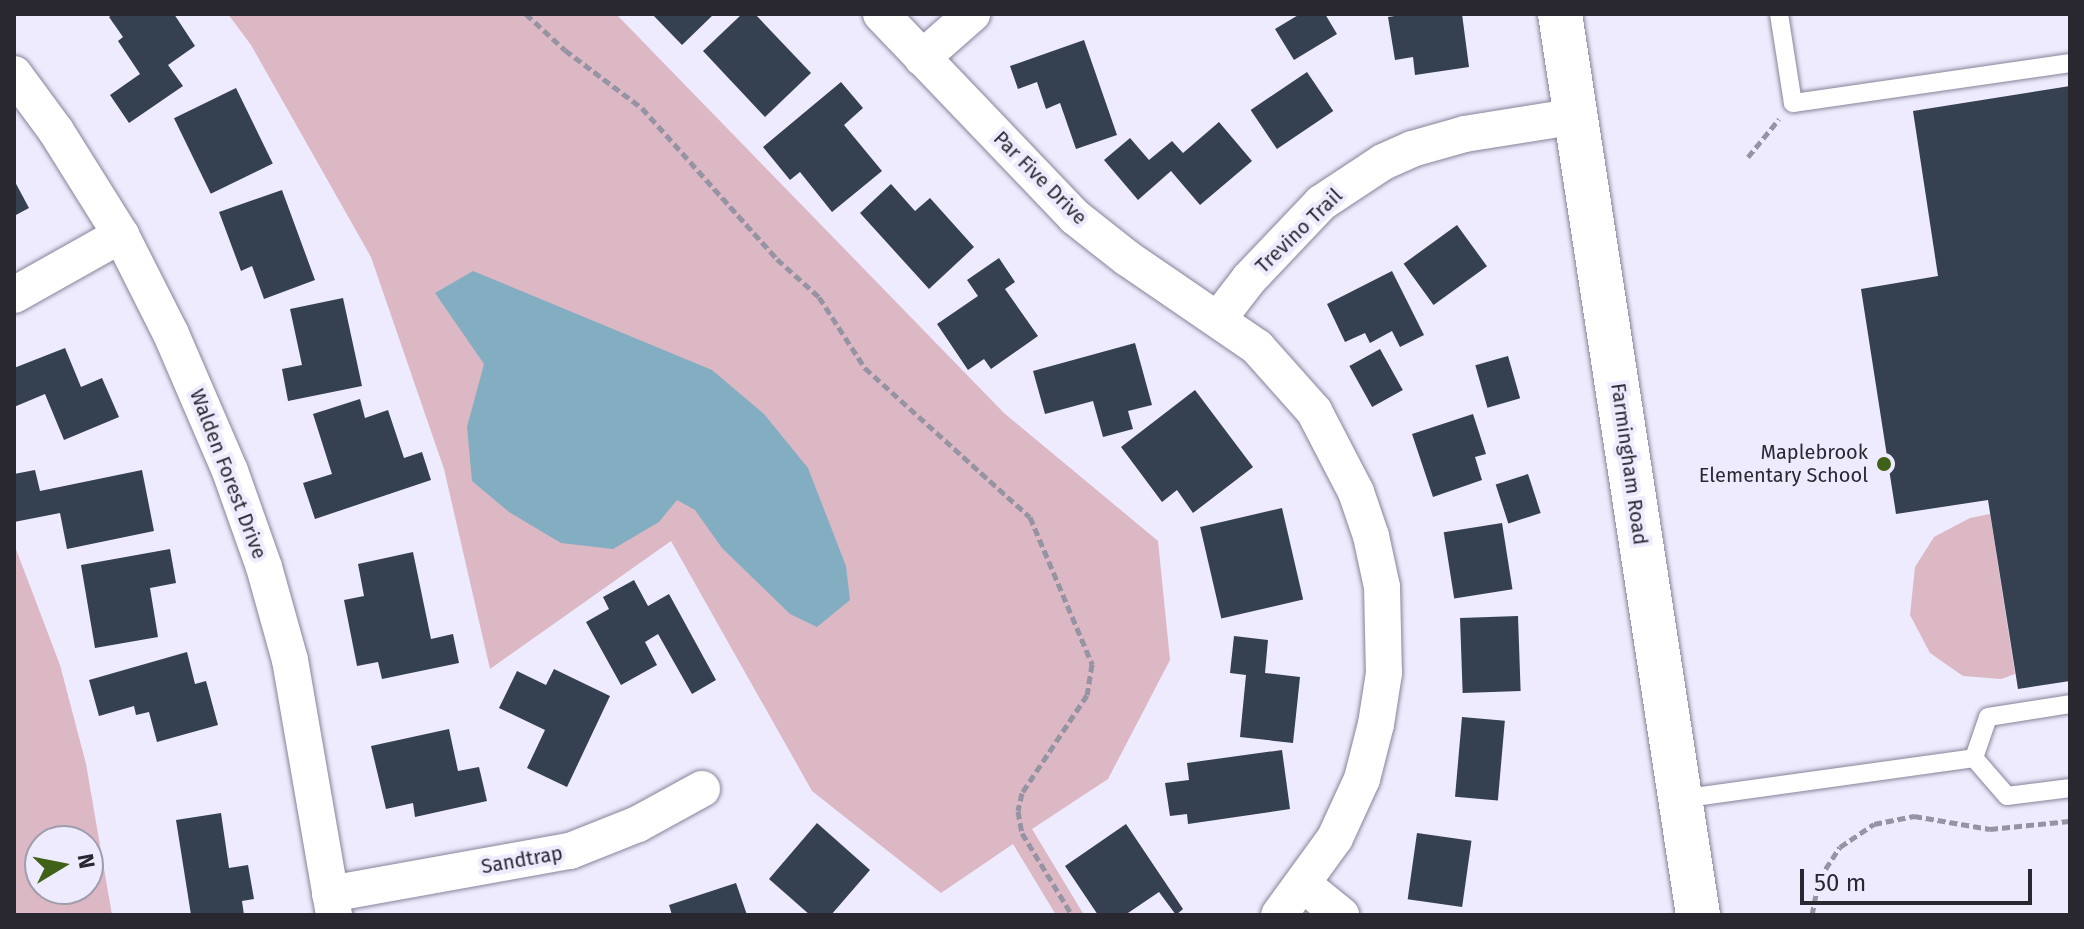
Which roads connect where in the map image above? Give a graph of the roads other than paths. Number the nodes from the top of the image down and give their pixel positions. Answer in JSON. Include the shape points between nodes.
{"nodes":[{"id":1,"x":881,"y":14,"type":"edge"},
{"id":2,"x":972,"y":14,"type":"edge"},
{"id":3,"x":1560,"y":14,"type":"edge"},
{"id":4,"x":1779,"y":14,"type":"edge"},
{"id":5,"x":922,"y":58,"type":"junction"},
{"id":6,"x":2070,"y":63,"type":"edge"},
{"id":7,"x":14,"y":74,"type":"edge"},
{"id":8,"x":1578,"y":116,"type":"junction"},
{"id":9,"x":121,"y":235,"type":"junction"},
{"id":10,"x":14,"y":295,"type":"edge"},
{"id":11,"x":1219,"y":318,"type":"junction"},
{"id":12,"x":2070,"y":704,"type":"edge"},
{"id":13,"x":1974,"y":758,"type":"junction"},
{"id":14,"x":2070,"y":788,"type":"edge"},
{"id":15,"x":702,"y":789,"type":"dead end"},
{"id":16,"x":1680,"y":799,"type":"junction"},
{"id":17,"x":1304,"y":885,"type":"junction"},
{"id":18,"x":332,"y":905,"type":"edge"},
{"id":19,"x":1279,"y":915,"type":"edge"},
{"id":20,"x":1341,"y":915,"type":"edge"},
{"id":21,"x":1698,"y":915,"type":"edge"}],
"edges":[{"from":1,"to":5,"type":"street","name":"Par Five Drive"},
{"from":2,"to":5,"type":"street"},
{"from":3,"to":8,"type":"street","name":"Farmingham Road"},
{"from":4,"to":6,"type":"lane","via":[[1793,103]]},
{"from":5,"to":11,"type":"street","name":"Par Five Drive","via":[[1075,217]]},
{"from":7,"to":9,"type":"street","name":"Walden Forest Drive"},
{"from":8,"to":11,"type":"street","name":"Trevino Trail","via":[[1465,134],[1383,162],[1321,203]]},
{"from":8,"to":16,"type":"street","name":"Farmingham Road"},
{"from":9,"to":10,"type":"street"},
{"from":9,"to":18,"type":"street","name":"Walden Forest Drive","via":[[171,334],[230,471],[264,567],[290,660]]},
{"from":11,"to":17,"type":"street","name":"Par Five Drive","via":[[1257,347],[1314,411],[1356,492],[1382,587],[1384,673],[1362,779],[1335,838]]},
{"from":12,"to":13,"type":"lane","via":[[1988,717]]},
{"from":13,"to":14,"type":"lane","via":[[2007,796]]},
{"from":13,"to":16,"type":"lane"},
{"from":15,"to":18,"type":"street","name":"Sandtrap","via":[[638,824],[570,851]]},
{"from":16,"to":21,"type":"street","name":"Farmingham Road"},
{"from":17,"to":19,"type":"street","name":"Par Five Drive"},
{"from":17,"to":20,"type":"street"}]}
